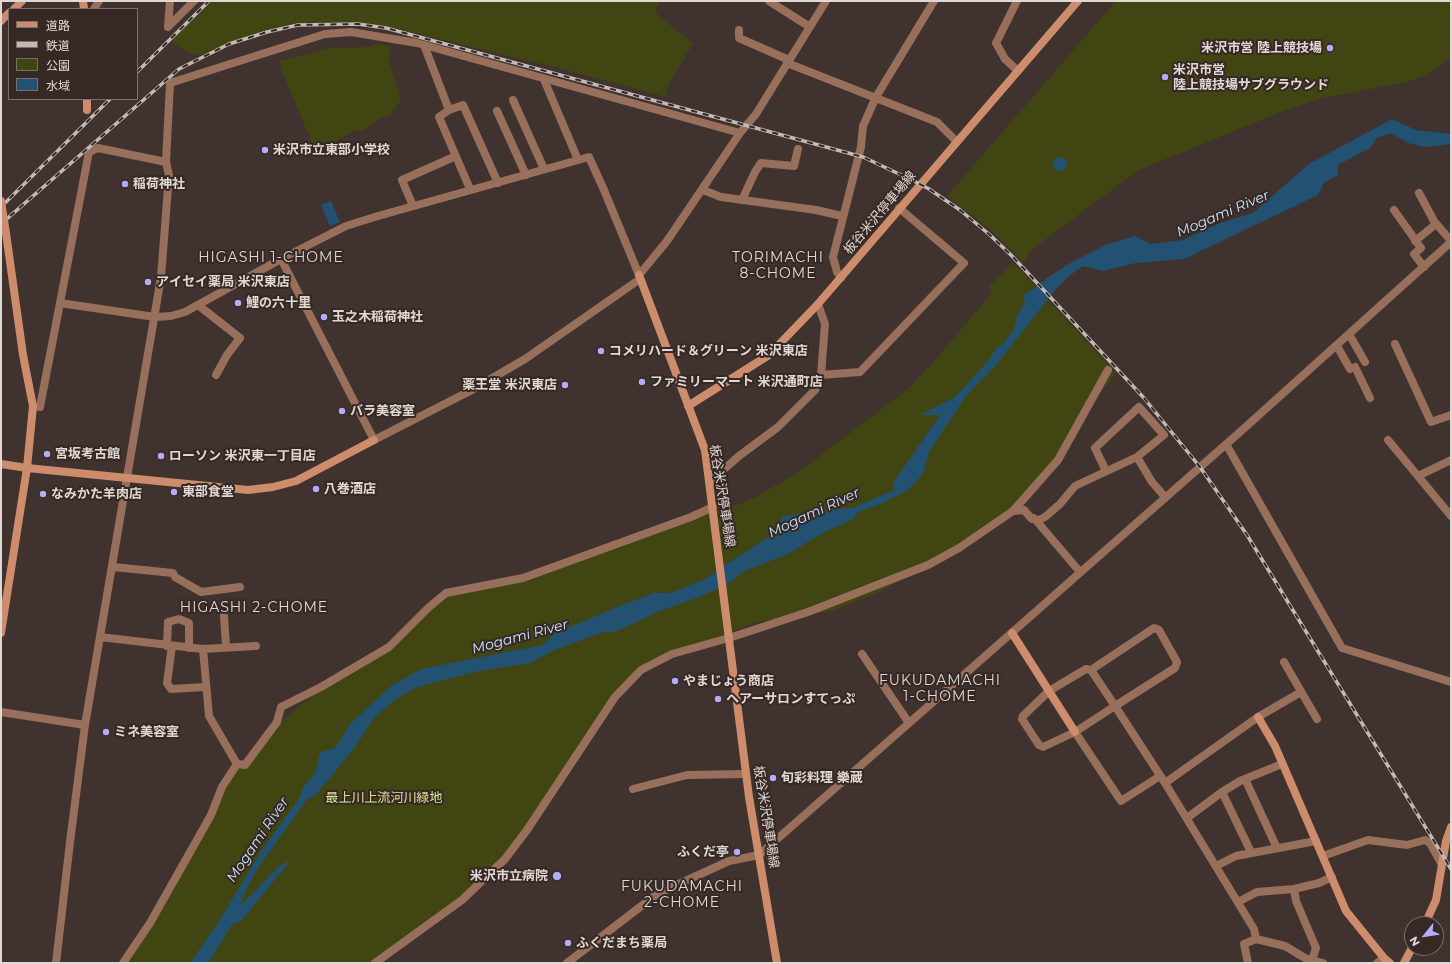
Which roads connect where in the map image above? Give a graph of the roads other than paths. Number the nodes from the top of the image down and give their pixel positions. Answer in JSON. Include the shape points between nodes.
{"nodes":[{"id":1,"x":170,"y":1,"type":"edge"},
{"id":2,"x":194,"y":1,"type":"edge"},
{"id":3,"x":769,"y":1,"type":"edge"},
{"id":4,"x":826,"y":1,"type":"edge"},
{"id":5,"x":934,"y":1,"type":"edge"},
{"id":6,"x":1017,"y":1,"type":"edge"},
{"id":7,"x":1078,"y":1,"type":"edge"},
{"id":8,"x":810,"y":27,"type":"junction"},
{"id":9,"x":739,"y":30,"type":"dead end"},
{"id":10,"x":424,"y":45,"type":"junction"},
{"id":11,"x":788,"y":62,"type":"junction"},
{"id":12,"x":1018,"y":71,"type":"junction"},
{"id":13,"x":545,"y":82,"type":"dead end"},
{"id":14,"x":876,"y":97,"type":"junction"},
{"id":15,"x":87,"y":100,"type":"edge"},
{"id":16,"x":513,"y":100,"type":"dead end"},
{"id":17,"x":87,"y":110,"type":"dead end"},
{"id":18,"x":449,"y":110,"type":"junction"},
{"id":19,"x":497,"y":111,"type":"dead end"},
{"id":20,"x":740,"y":133,"type":"junction"},
{"id":21,"x":957,"y":142,"type":"junction"},
{"id":22,"x":798,"y":149,"type":"dead end"},
{"id":23,"x":456,"y":156,"type":"junction"},
{"id":24,"x":578,"y":160,"type":"junction"},
{"id":25,"x":166,"y":162,"type":"junction"},
{"id":26,"x":544,"y":169,"type":"junction"},
{"id":27,"x":526,"y":175,"type":"junction"},
{"id":28,"x":498,"y":183,"type":"junction"},
{"id":29,"x":470,"y":189,"type":"junction"},
{"id":30,"x":703,"y":190,"type":"junction"},
{"id":31,"x":1419,"y":193,"type":"dead end"},
{"id":32,"x":742,"y":200,"type":"junction"},
{"id":33,"x":1,"y":201,"type":"edge"},
{"id":34,"x":413,"y":206,"type":"junction"},
{"id":35,"x":899,"y":208,"type":"junction"},
{"id":36,"x":1394,"y":210,"type":"dead end"},
{"id":37,"x":842,"y":216,"type":"junction"},
{"id":38,"x":1436,"y":224,"type":"junction"},
{"id":39,"x":1415,"y":240,"type":"junction"},
{"id":40,"x":1451,"y":242,"type":"edge"},
{"id":41,"x":281,"y":259,"type":"junction"},
{"id":42,"x":1424,"y":267,"type":"junction"},
{"id":43,"x":639,"y":277,"type":"junction"},
{"id":44,"x":841,"y":278,"type":"junction"},
{"id":45,"x":60,"y":303,"type":"junction"},
{"id":46,"x":198,"y":304,"type":"junction"},
{"id":47,"x":818,"y":304,"type":"junction"},
{"id":48,"x":155,"y":317,"type":"junction"},
{"id":49,"x":1349,"y":334,"type":"junction"},
{"id":50,"x":1395,"y":344,"type":"dead end"},
{"id":51,"x":1337,"y":346,"type":"junction"},
{"id":52,"x":1365,"y":362,"type":"dead end"},
{"id":53,"x":1108,"y":370,"type":"dead end"},
{"id":54,"x":216,"y":375,"type":"dead end"},
{"id":55,"x":821,"y":375,"type":"junction"},
{"id":56,"x":1370,"y":398,"type":"dead end"},
{"id":57,"x":33,"y":406,"type":"junction"},
{"id":58,"x":688,"y":406,"type":"junction"},
{"id":59,"x":1451,"y":415,"type":"edge"},
{"id":60,"x":374,"y":440,"type":"junction"},
{"id":61,"x":1388,"y":440,"type":"dead end"},
{"id":62,"x":1226,"y":444,"type":"junction"},
{"id":63,"x":1137,"y":457,"type":"junction"},
{"id":64,"x":1451,"y":460,"type":"edge"},
{"id":65,"x":1,"y":464,"type":"edge"},
{"id":66,"x":27,"y":468,"type":"junction"},
{"id":67,"x":1106,"y":471,"type":"junction"},
{"id":68,"x":1418,"y":476,"type":"junction"},
{"id":69,"x":128,"y":477,"type":"junction"},
{"id":70,"x":711,"y":486,"type":"junction"},
{"id":71,"x":1165,"y":497,"type":"junction"},
{"id":72,"x":714,"y":510,"type":"junction"},
{"id":73,"x":1013,"y":511,"type":"junction"},
{"id":74,"x":1451,"y":516,"type":"edge"},
{"id":75,"x":1037,"y":521,"type":"junction"},
{"id":76,"x":113,"y":567,"type":"junction"},
{"id":77,"x":1080,"y":572,"type":"junction"},
{"id":78,"x":240,"y":587,"type":"dead end"},
{"id":79,"x":224,"y":616,"type":"dead end"},
{"id":80,"x":1,"y":633,"type":"edge"},
{"id":81,"x":1012,"y":633,"type":"junction"},
{"id":82,"x":100,"y":637,"type":"junction"},
{"id":83,"x":729,"y":638,"type":"junction"},
{"id":84,"x":169,"y":646,"type":"junction"},
{"id":85,"x":256,"y":646,"type":"dead end"},
{"id":86,"x":226,"y":647,"type":"junction"},
{"id":87,"x":189,"y":648,"type":"junction"},
{"id":88,"x":203,"y":649,"type":"junction"},
{"id":89,"x":862,"y":654,"type":"dead end"},
{"id":90,"x":1284,"y":662,"type":"dead end"},
{"id":91,"x":1091,"y":670,"type":"junction"},
{"id":92,"x":1451,"y":682,"type":"edge"},
{"id":93,"x":205,"y":687,"type":"junction"},
{"id":94,"x":1049,"y":691,"type":"junction"},
{"id":95,"x":1301,"y":692,"type":"junction"},
{"id":96,"x":1115,"y":706,"type":"junction"},
{"id":97,"x":1,"y":712,"type":"edge"},
{"id":98,"x":1258,"y":717,"type":"junction"},
{"id":99,"x":1317,"y":719,"type":"dead end"},
{"id":100,"x":909,"y":723,"type":"junction"},
{"id":101,"x":85,"y":725,"type":"junction"},
{"id":102,"x":1075,"y":732,"type":"junction"},
{"id":103,"x":237,"y":764,"type":"junction"},
{"id":104,"x":1282,"y":764,"type":"junction"},
{"id":105,"x":746,"y":774,"type":"junction"},
{"id":106,"x":1160,"y":776,"type":"junction"},
{"id":107,"x":1245,"y":779,"type":"junction"},
{"id":108,"x":1165,"y":783,"type":"junction"},
{"id":109,"x":633,"y":789,"type":"dead end"},
{"id":110,"x":1222,"y":792,"type":"junction"},
{"id":111,"x":1187,"y":818,"type":"junction"},
{"id":112,"x":1451,"y":827,"type":"edge"},
{"id":113,"x":1316,"y":840,"type":"junction"},
{"id":114,"x":1277,"y":848,"type":"junction"},
{"id":115,"x":1251,"y":852,"type":"junction"},
{"id":116,"x":759,"y":855,"type":"junction"},
{"id":117,"x":1323,"y":856,"type":"junction"},
{"id":118,"x":1441,"y":863,"type":"junction"},
{"id":119,"x":1216,"y":866,"type":"junction"},
{"id":120,"x":1332,"y":878,"type":"junction"},
{"id":121,"x":1294,"y":889,"type":"junction"},
{"id":122,"x":1238,"y":902,"type":"junction"},
{"id":123,"x":1429,"y":916,"type":"edge"},
{"id":124,"x":1256,"y":939,"type":"junction"},
{"id":125,"x":1312,"y":960,"type":"junction"},
{"id":126,"x":1384,"y":961,"type":"edge"},
{"id":127,"x":56,"y":963,"type":"edge"},
{"id":128,"x":124,"y":963,"type":"edge"},
{"id":129,"x":375,"y":963,"type":"edge"},
{"id":130,"x":567,"y":963,"type":"edge"},
{"id":131,"x":777,"y":963,"type":"edge"},
{"id":132,"x":1248,"y":963,"type":"edge"},
{"id":133,"x":1323,"y":963,"type":"edge"}],
"edges":[{"from":1,"to":2,"type":"street","via":[[168,27]]},
{"from":3,"to":8,"type":"street"},
{"from":4,"to":8,"type":"street"},
{"from":5,"to":14,"type":"street"},
{"from":6,"to":12,"type":"street","via":[[996,43],[1005,60]]},
{"from":7,"to":12,"type":"street","name":"板谷米沢停車場線"},
{"from":8,"to":11,"type":"street"},
{"from":9,"to":11,"type":"street","via":[[739,38]]},
{"from":10,"to":18,"type":"street"},
{"from":10,"to":20,"type":"street"},
{"from":10,"to":25,"type":"street","via":[[351,32],[325,34],[170,83]]},
{"from":11,"to":14,"type":"street"},
{"from":11,"to":20,"type":"street","via":[[756,114]]},
{"from":12,"to":21,"type":"street","name":"板谷米沢停車場線"},
{"from":13,"to":24,"type":"street"},
{"from":14,"to":21,"type":"street","via":[[937,122]]},
{"from":14,"to":37,"type":"street","via":[[863,126],[861,148]]},
{"from":15,"to":17,"type":"street"},
{"from":16,"to":26,"type":"street"},
{"from":18,"to":23,"type":"street","via":[[439,116]]},
{"from":18,"to":28,"type":"street","via":[[463,105]]},
{"from":19,"to":27,"type":"street"},
{"from":20,"to":30,"type":"street"},
{"from":21,"to":35,"type":"street","name":"板谷米沢停車場線"},
{"from":22,"to":32,"type":"street","via":[[794,166],[761,163]]},
{"from":23,"to":29,"type":"street"},
{"from":23,"to":34,"type":"street","via":[[402,180]]},
{"from":24,"to":26,"type":"street"},
{"from":24,"to":43,"type":"street","via":[[589,157]]},
{"from":25,"to":45,"type":"street","via":[[98,148],[90,152]]},
{"from":25,"to":48,"type":"street","via":[[169,174]]},
{"from":26,"to":27,"type":"street"},
{"from":27,"to":28,"type":"street"},
{"from":28,"to":29,"type":"street"},
{"from":29,"to":34,"type":"street"},
{"from":30,"to":32,"type":"street","via":[[721,197]]},
{"from":30,"to":43,"type":"street"},
{"from":31,"to":38,"type":"street"},
{"from":32,"to":37,"type":"street"},
{"from":33,"to":57,"type":"street","bridge":true,"via":[[23,355]]},
{"from":34,"to":41,"type":"street","via":[[346,226]]},
{"from":35,"to":44,"type":"street","name":"板谷米沢停車場線"},
{"from":35,"to":55,"type":"street","via":[[964,263],[860,372]]},
{"from":36,"to":39,"type":"street"},
{"from":37,"to":44,"type":"street","via":[[833,257]]},
{"from":38,"to":39,"type":"street"},
{"from":38,"to":40,"type":"street"},
{"from":39,"to":42,"type":"street","via":[[1420,248],[1414,254]]},
{"from":40,"to":42,"type":"street"},
{"from":41,"to":46,"type":"street"},
{"from":41,"to":60,"type":"street"},
{"from":42,"to":49,"type":"street"},
{"from":43,"to":58,"type":"street"},
{"from":43,"to":60,"type":"street","via":[[525,359],[470,391]]},
{"from":44,"to":47,"type":"street","name":"板谷米沢停車場線"},
{"from":45,"to":48,"type":"street"},
{"from":45,"to":57,"type":"street","via":[[40,407]]},
{"from":46,"to":48,"type":"street","via":[[185,312]]},
{"from":46,"to":54,"type":"street","via":[[240,338]]},
{"from":47,"to":55,"type":"street","via":[[825,324]]},
{"from":47,"to":58,"type":"street","name":"板谷米沢停車場線","via":[[769,355]]},
{"from":48,"to":69,"type":"street"},
{"from":49,"to":51,"type":"street"},
{"from":49,"to":52,"type":"street"},
{"from":50,"to":59,"type":"street","via":[[1431,422]]},
{"from":51,"to":56,"type":"street"},
{"from":51,"to":62,"type":"street"},
{"from":53,"to":73,"type":"street","via":[[1058,460]]},
{"from":55,"to":70,"type":"street","via":[[814,390],[778,427],[714,478]]},
{"from":57,"to":66,"type":"street"},
{"from":58,"to":70,"type":"street","name":"板谷米沢停車場線","via":[[705,450]]},
{"from":60,"to":69,"type":"street","via":[[296,481],[273,487],[238,490]]},
{"from":61,"to":68,"type":"street"},
{"from":62,"to":71,"type":"street"},
{"from":62,"to":92,"type":"street","via":[[1342,648]]},
{"from":63,"to":67,"type":"street"},
{"from":63,"to":67,"type":"street","via":[[1164,435],[1139,406],[1095,448]]},
{"from":63,"to":71,"type":"street","via":[[1152,482]]},
{"from":64,"to":68,"type":"street"},
{"from":65,"to":66,"type":"street"},
{"from":66,"to":69,"type":"street"},
{"from":66,"to":80,"type":"street"},
{"from":67,"to":75,"type":"street","via":[[1075,486],[1045,518]]},
{"from":68,"to":74,"type":"street"},
{"from":69,"to":76,"type":"street"},
{"from":70,"to":72,"type":"street","name":"板谷米沢停車場線"},
{"from":71,"to":77,"type":"street"},
{"from":72,"to":83,"type":"street","name":"板谷米沢停車場線"},
{"from":72,"to":103,"type":"street","via":[[523,578],[446,593],[389,647],[281,707],[277,722],[245,766]]},
{"from":73,"to":75,"type":"street","via":[[1024,510]]},
{"from":73,"to":83,"type":"street","via":[[959,548],[928,565],[808,612]]},
{"from":75,"to":77,"type":"street"},
{"from":76,"to":78,"type":"street","via":[[173,573],[175,577],[201,592]]},
{"from":76,"to":82,"type":"street"},
{"from":77,"to":81,"type":"street"},
{"from":79,"to":86,"type":"street"},
{"from":81,"to":94,"type":"street"},
{"from":81,"to":100,"type":"street"},
{"from":82,"to":84,"type":"street"},
{"from":82,"to":101,"type":"street"},
{"from":83,"to":105,"type":"street","name":"板谷米沢停車場線"},
{"from":83,"to":129,"type":"street","via":[[672,654],[641,670],[629,681],[594,727],[527,830],[504,859],[462,900]]},
{"from":84,"to":87,"type":"street"},
{"from":84,"to":87,"type":"street","via":[[168,622],[179,619],[189,623]]},
{"from":84,"to":93,"type":"street","via":[[167,683],[171,689]]},
{"from":85,"to":86,"type":"street"},
{"from":86,"to":88,"type":"street"},
{"from":87,"to":88,"type":"street"},
{"from":88,"to":93,"type":"street"},
{"from":89,"to":100,"type":"street"},
{"from":90,"to":95,"type":"street"},
{"from":91,"to":94,"type":"street","via":[[1086,669]]},
{"from":91,"to":96,"type":"street"},
{"from":91,"to":96,"type":"street","via":[[1154,628],[1159,630],[1177,662],[1175,668]]},
{"from":93,"to":103,"type":"street","via":[[209,716]]},
{"from":94,"to":102,"type":"street"},
{"from":94,"to":102,"type":"street","via":[[1022,719],[1043,747]]},
{"from":95,"to":98,"type":"street"},
{"from":95,"to":99,"type":"street"},
{"from":96,"to":102,"type":"street"},
{"from":96,"to":106,"type":"street"},
{"from":97,"to":101,"type":"street"},
{"from":98,"to":104,"type":"street"},
{"from":98,"to":108,"type":"street"},
{"from":100,"to":116,"type":"street"},
{"from":101,"to":127,"type":"street"},
{"from":102,"to":106,"type":"street","via":[[1121,801]]},
{"from":103,"to":128,"type":"street","via":[[222,787],[211,815],[150,923]]},
{"from":104,"to":107,"type":"street"},
{"from":104,"to":113,"type":"street"},
{"from":105,"to":109,"type":"street","via":[[687,775]]},
{"from":105,"to":116,"type":"street","name":"板谷米沢停車場線"},
{"from":106,"to":108,"type":"street"},
{"from":107,"to":110,"type":"street"},
{"from":107,"to":114,"type":"street"},
{"from":108,"to":111,"type":"street"},
{"from":110,"to":111,"type":"street"},
{"from":110,"to":115,"type":"street"},
{"from":111,"to":119,"type":"street"},
{"from":112,"to":118,"type":"street","via":[[1447,833]]},
{"from":113,"to":114,"type":"street"},
{"from":113,"to":117,"type":"street"},
{"from":114,"to":115,"type":"street"},
{"from":115,"to":119,"type":"street"},
{"from":116,"to":130,"type":"street","via":[[729,861],[656,894]]},
{"from":116,"to":131,"type":"street","name":"板谷米沢停車場線"},
{"from":117,"to":118,"type":"street","via":[[1368,840],[1407,845],[1425,840],[1430,843]]},
{"from":117,"to":120,"type":"street"},
{"from":118,"to":123,"type":"street","via":[[1436,900]]},
{"from":119,"to":122,"type":"street"},
{"from":120,"to":121,"type":"street"},
{"from":120,"to":126,"type":"street","via":[[1346,911]]},
{"from":121,"to":122,"type":"street","via":[[1257,892]]},
{"from":121,"to":125,"type":"street","via":[[1296,901],[1316,948]]},
{"from":122,"to":124,"type":"street","via":[[1254,929]]},
{"from":124,"to":125,"type":"street","via":[[1285,946]]},
{"from":124,"to":132,"type":"street","via":[[1244,944]]},
{"from":125,"to":133,"type":"street"}]}
